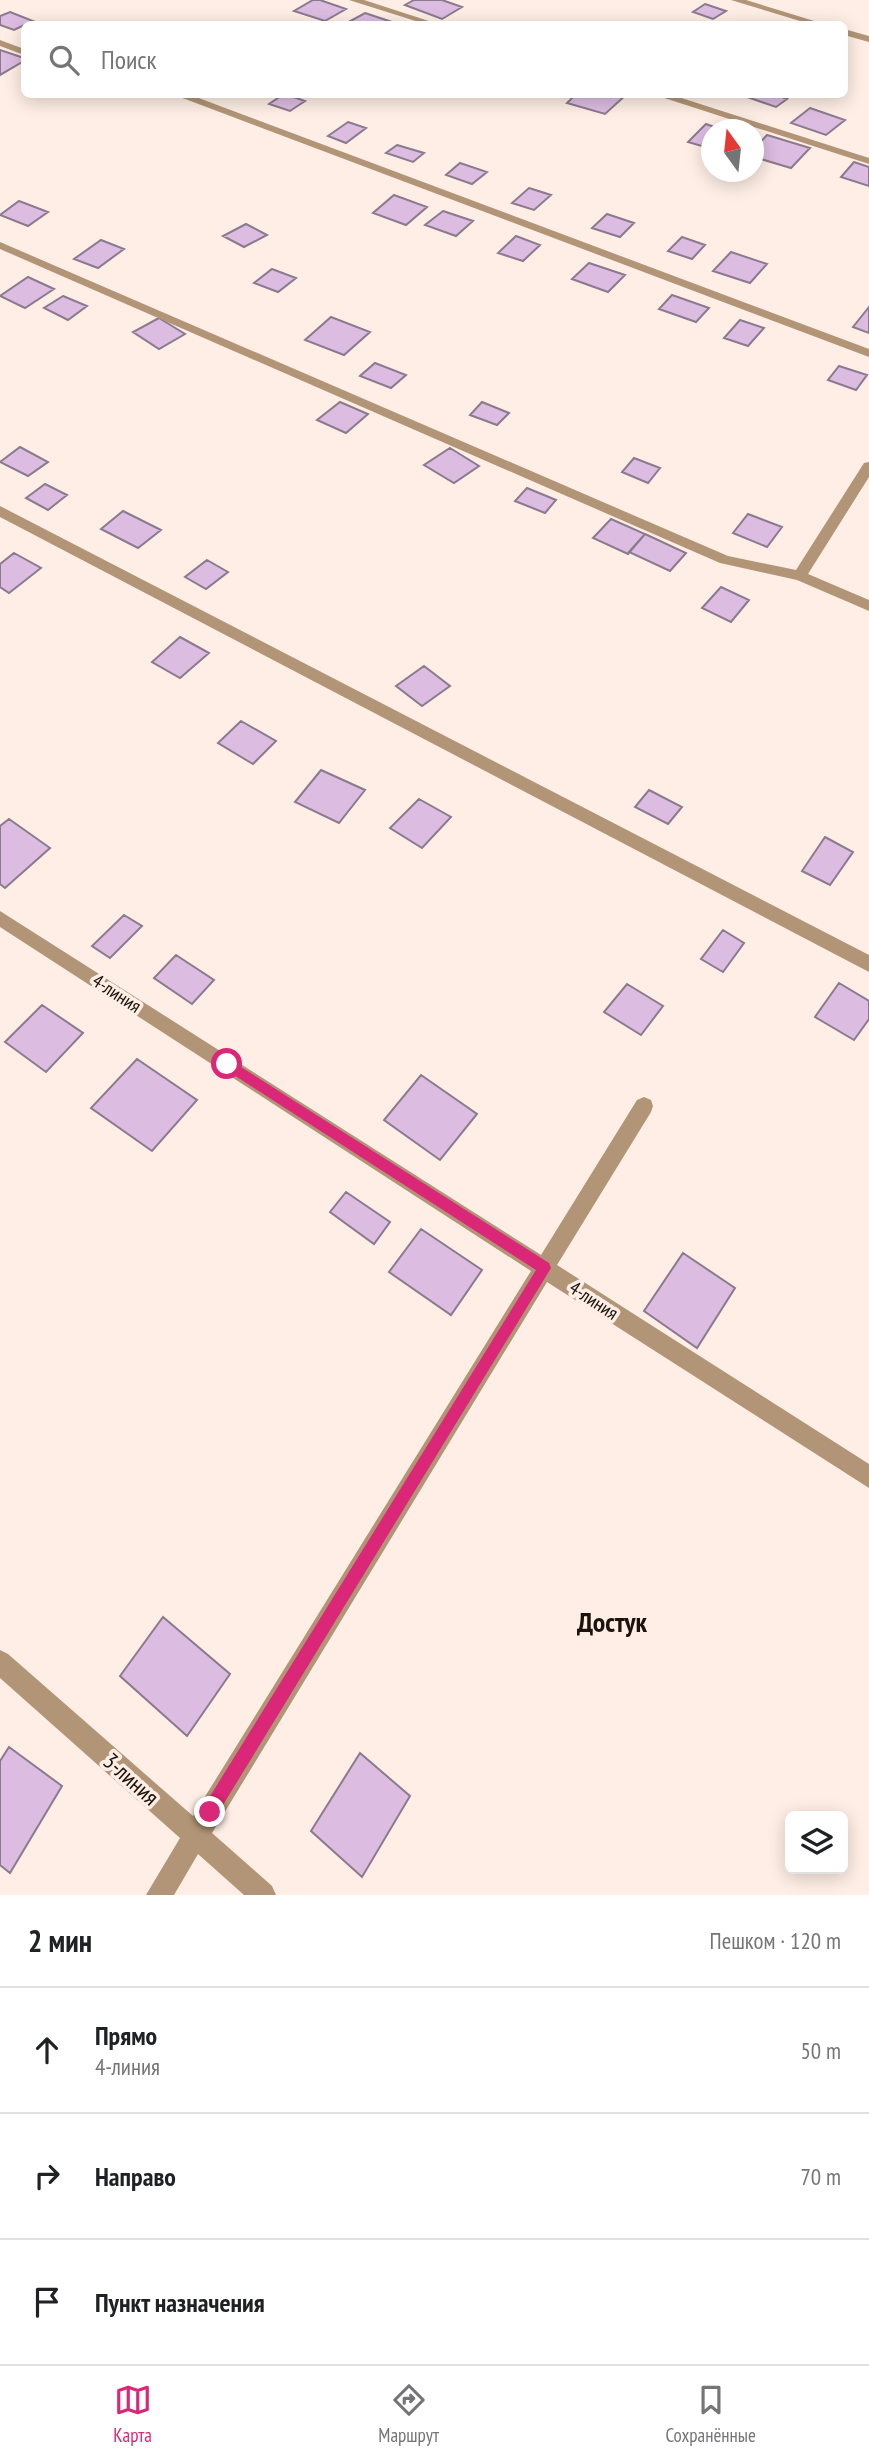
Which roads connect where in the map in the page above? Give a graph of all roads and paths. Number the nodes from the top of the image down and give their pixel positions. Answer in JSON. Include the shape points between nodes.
{"nodes":[{"id":1,"x":354,"y":0,"type":"edge"},
{"id":2,"x":736,"y":0,"type":"edge"},
{"id":3,"x":423,"y":21,"type":"edge"},
{"id":4,"x":809,"y":21,"type":"edge"},
{"id":5,"x":848,"y":33,"type":"edge"},
{"id":6,"x":869,"y":39,"type":"edge"},
{"id":7,"x":0,"y":43,"type":"edge"},
{"id":8,"x":21,"y":51,"type":"edge"},
{"id":9,"x":188,"y":98,"type":"edge"},
{"id":10,"x":670,"y":98,"type":"edge"},
{"id":11,"x":869,"y":161,"type":"edge"},
{"id":12,"x":0,"y":244,"type":"edge"},
{"id":13,"x":869,"y":353,"type":"edge"},
{"id":14,"x":869,"y":466,"type":"edge"},
{"id":15,"x":0,"y":511,"type":"edge"},
{"id":16,"x":800,"y":576,"type":"junction"},
{"id":17,"x":869,"y":606,"type":"edge"},
{"id":18,"x":0,"y":918,"type":"edge"},
{"id":19,"x":869,"y":964,"type":"edge"},
{"id":20,"x":644,"y":1106,"type":"dead end"},
{"id":21,"x":544,"y":1268,"type":"junction"},
{"id":22,"x":869,"y":1477,"type":"edge"},
{"id":23,"x":0,"y":1662,"type":"edge"},
{"id":24,"x":195,"y":1836,"type":"junction"},
{"id":25,"x":159,"y":1895,"type":"edge"},
{"id":26,"x":263,"y":1895,"type":"edge"}],
"edges":[{"from":1,"to":3,"type":"street"},
{"from":2,"to":4,"type":"street"},
{"from":5,"to":6,"type":"street"},
{"from":7,"to":8,"type":"street"},
{"from":9,"to":13,"type":"street"},
{"from":10,"to":11,"type":"street"},
{"from":12,"to":16,"type":"street","via":[[725,560]]},
{"from":14,"to":16,"type":"street"},
{"from":15,"to":19,"type":"street"},
{"from":16,"to":17,"type":"street"},
{"from":18,"to":21,"type":"street","name":"4-линия"},
{"from":20,"to":21,"type":"street"},
{"from":21,"to":22,"type":"street","name":"4-линия"},
{"from":21,"to":24,"type":"street"},
{"from":23,"to":24,"type":"street","name":"3-линия"},
{"from":24,"to":25,"type":"street"},
{"from":24,"to":26,"type":"street","name":"3-линия"}]}
